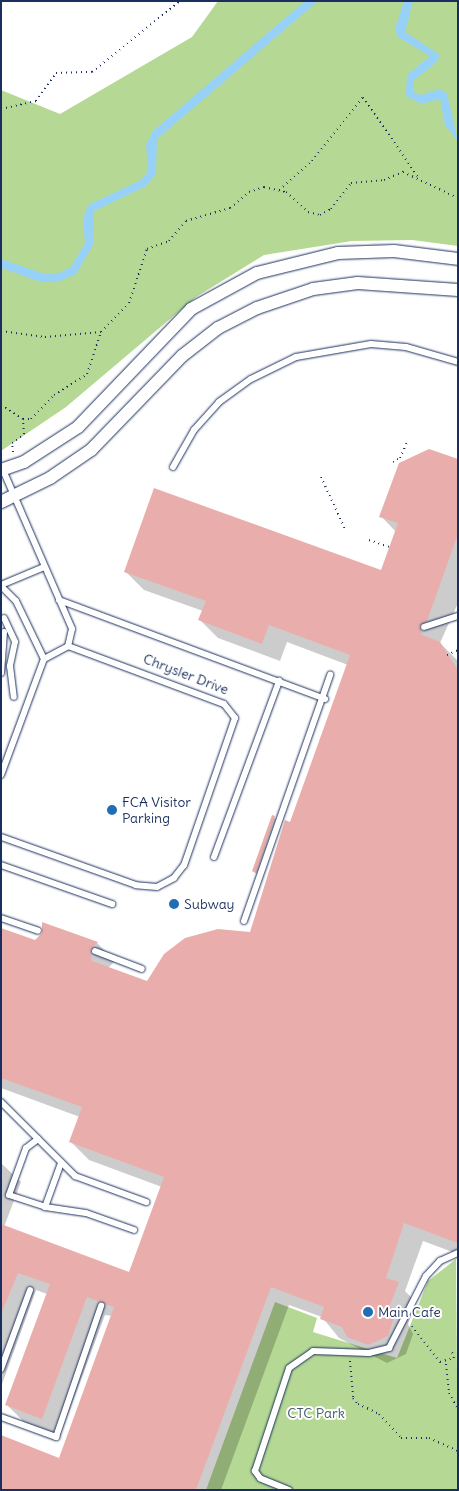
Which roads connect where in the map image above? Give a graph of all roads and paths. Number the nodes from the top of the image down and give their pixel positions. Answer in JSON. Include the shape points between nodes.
{"nodes":[{"id":1,"x":180,"y":1,"type":"edge"},
{"id":2,"x":1,"y":109,"type":"edge"},
{"id":3,"x":420,"y":179,"type":"junction"},
{"id":4,"x":279,"y":190,"type":"junction"},
{"id":5,"x":458,"y":198,"type":"edge"},
{"id":6,"x":458,"y":259,"type":"edge"},
{"id":7,"x":458,"y":290,"type":"edge"},
{"id":8,"x":1,"y":331,"type":"edge"},
{"id":9,"x":102,"y":332,"type":"junction"},
{"id":10,"x":458,"y":362,"type":"edge"},
{"id":11,"x":1,"y":405,"type":"edge"},
{"id":12,"x":23,"y":419,"type":"junction"},
{"id":13,"x":407,"y":442,"type":"dead end"},
{"id":14,"x":13,"y":452,"type":"dead end"},
{"id":15,"x":393,"y":462,"type":"dead end"},
{"id":16,"x":173,"y":467,"type":"dead end"},
{"id":17,"x":2,"y":470,"type":"edge"},
{"id":18,"x":321,"y":477,"type":"dead end"},
{"id":19,"x":6,"y":500,"type":"edge"},
{"id":20,"x":345,"y":529,"type":"dead end"},
{"id":21,"x":369,"y":540,"type":"dead end"},
{"id":22,"x":389,"y":547,"type":"dead end"},
{"id":23,"x":44,"y":567,"type":"junction"},
{"id":24,"x":1,"y":586,"type":"edge"},
{"id":25,"x":59,"y":600,"type":"junction"},
{"id":26,"x":1,"y":611,"type":"edge"},
{"id":27,"x":458,"y":616,"type":"edge"},
{"id":28,"x":4,"y":618,"type":"junction"},
{"id":29,"x":424,"y":627,"type":"dead end"},
{"id":30,"x":2,"y":634,"type":"edge"},
{"id":31,"x":1,"y":643,"type":"edge"},
{"id":32,"x":68,"y":646,"type":"junction"},
{"id":33,"x":458,"y":650,"type":"edge"},
{"id":34,"x":447,"y":655,"type":"dead end"},
{"id":35,"x":44,"y":659,"type":"junction"},
{"id":36,"x":1,"y":673,"type":"edge"},
{"id":37,"x":330,"y":675,"type":"dead end"},
{"id":38,"x":278,"y":682,"type":"junction"},
{"id":39,"x":14,"y":697,"type":"dead end"},
{"id":40,"x":325,"y":699,"type":"junction"},
{"id":41,"x":1,"y":775,"type":"edge"},
{"id":42,"x":1,"y":837,"type":"edge"},
{"id":43,"x":214,"y":857,"type":"dead end"},
{"id":44,"x":1,"y":864,"type":"edge"},
{"id":45,"x":112,"y":904,"type":"dead end"},
{"id":46,"x":1,"y":918,"type":"edge"},
{"id":47,"x":244,"y":921,"type":"dead end"},
{"id":48,"x":38,"y":932,"type":"dead end"},
{"id":49,"x":95,"y":952,"type":"dead end"},
{"id":50,"x":142,"y":969,"type":"dead end"},
{"id":51,"x":1,"y":1102,"type":"edge"},
{"id":52,"x":38,"y":1138,"type":"junction"},
{"id":53,"x":61,"y":1162,"type":"junction"},
{"id":54,"x":146,"y":1202,"type":"dead end"},
{"id":55,"x":45,"y":1207,"type":"junction"},
{"id":56,"x":134,"y":1230,"type":"dead end"},
{"id":57,"x":458,"y":1253,"type":"edge"},
{"id":58,"x":30,"y":1290,"type":"dead end"},
{"id":59,"x":101,"y":1306,"type":"dead end"},
{"id":60,"x":405,"y":1323,"type":"junction"},
{"id":61,"x":452,"y":1349,"type":"dead end"},
{"id":62,"x":350,"y":1352,"type":"junction"},
{"id":63,"x":458,"y":1356,"type":"edge"},
{"id":64,"x":454,"y":1358,"type":"junction"},
{"id":65,"x":446,"y":1363,"type":"junction"},
{"id":66,"x":1,"y":1369,"type":"edge"},
{"id":67,"x":458,"y":1408,"type":"edge"},
{"id":68,"x":1,"y":1417,"type":"edge"},
{"id":69,"x":458,"y":1451,"type":"edge"},
{"id":70,"x":289,"y":1490,"type":"edge"}],
"edges":[{"from":1,"to":2,"type":"path","via":[[92,72],[56,73],[36,101]]},
{"from":3,"to":4,"type":"path","via":[[403,172],[384,180],[355,181],[320,215],[308,212],[292,194]]},
{"from":3,"to":4,"type":"path","via":[[363,97],[312,161]]},
{"from":3,"to":5,"type":"path"},
{"from":4,"to":9,"type":"path","via":[[264,187],[249,192],[230,208],[186,221],[168,241],[146,249],[129,303]]},
{"from":6,"to":17,"type":"street","via":[[394,251],[338,253],[257,273],[190,309],[78,427],[33,457]]},
{"from":7,"to":19,"type":"street","via":[[405,282],[358,283],[314,289],[257,308],[218,328],[182,356],[91,450]]},
{"from":8,"to":9,"type":"path","via":[[45,337]]},
{"from":9,"to":12,"type":"path","via":[[86,374],[48,399],[31,418]]},
{"from":10,"to":16,"type":"lane","via":[[406,347],[371,344],[296,357],[251,378],[219,402],[188,437]]},
{"from":11,"to":12,"type":"path"},
{"from":12,"to":14,"type":"path","via":[[24,434],[12,443]]},
{"from":13,"to":15,"type":"path","via":[[400,458]]},
{"from":17,"to":19,"type":"lane"},
{"from":18,"to":20,"type":"path"},
{"from":19,"to":23,"type":"lane"},
{"from":21,"to":22,"type":"path"},
{"from":23,"to":24,"type":"lane"},
{"from":23,"to":25,"type":"lane"},
{"from":24,"to":35,"type":"lane","via":[[16,601]]},
{"from":25,"to":32,"type":"lane","via":[[72,628]]},
{"from":25,"to":38,"type":"lane"},
{"from":26,"to":28,"type":"lane"},
{"from":27,"to":29,"type":"lane"},
{"from":28,"to":30,"type":"lane"},
{"from":28,"to":39,"type":"lane","via":[[15,642],[10,666]]},
{"from":30,"to":31,"type":"lane"},
{"from":30,"to":36,"type":"lane"},
{"from":32,"to":35,"type":"lane"},
{"from":32,"to":42,"type":"lane","name":"Chrysler Drive","via":[[224,704],[234,712],[234,726],[184,865],[174,878],[157,887],[136,886]]},
{"from":33,"to":34,"type":"path"},
{"from":35,"to":41,"type":"lane"},
{"from":37,"to":40,"type":"lane"},
{"from":38,"to":40,"type":"lane"},
{"from":38,"to":43,"type":"lane"},
{"from":40,"to":47,"type":"lane"},
{"from":44,"to":45,"type":"lane"},
{"from":46,"to":48,"type":"lane"},
{"from":49,"to":50,"type":"lane"},
{"from":51,"to":52,"type":"lane"},
{"from":52,"to":53,"type":"lane"},
{"from":52,"to":55,"type":"lane","via":[[26,1148],[10,1195]]},
{"from":53,"to":54,"type":"lane","via":[[84,1180]]},
{"from":53,"to":55,"type":"lane"},
{"from":55,"to":56,"type":"lane","via":[[86,1213]]},
{"from":57,"to":60,"type":"lane","via":[[440,1261],[426,1276]]},
{"from":58,"to":66,"type":"lane"},
{"from":59,"to":68,"type":"lane","via":[[56,1437]]},
{"from":60,"to":62,"type":"lane","via":[[389,1348],[369,1353]]},
{"from":60,"to":65,"type":"path","via":[[418,1332],[427,1350]]},
{"from":61,"to":64,"type":"path"},
{"from":62,"to":69,"type":"path","via":[[353,1398],[358,1404],[379,1414],[400,1438],[429,1438]]},
{"from":62,"to":70,"type":"lane","via":[[313,1350],[289,1368],[255,1471],[260,1478]]},
{"from":63,"to":64,"type":"path"},
{"from":64,"to":65,"type":"path"},
{"from":65,"to":67,"type":"path","via":[[449,1393]]}]}
